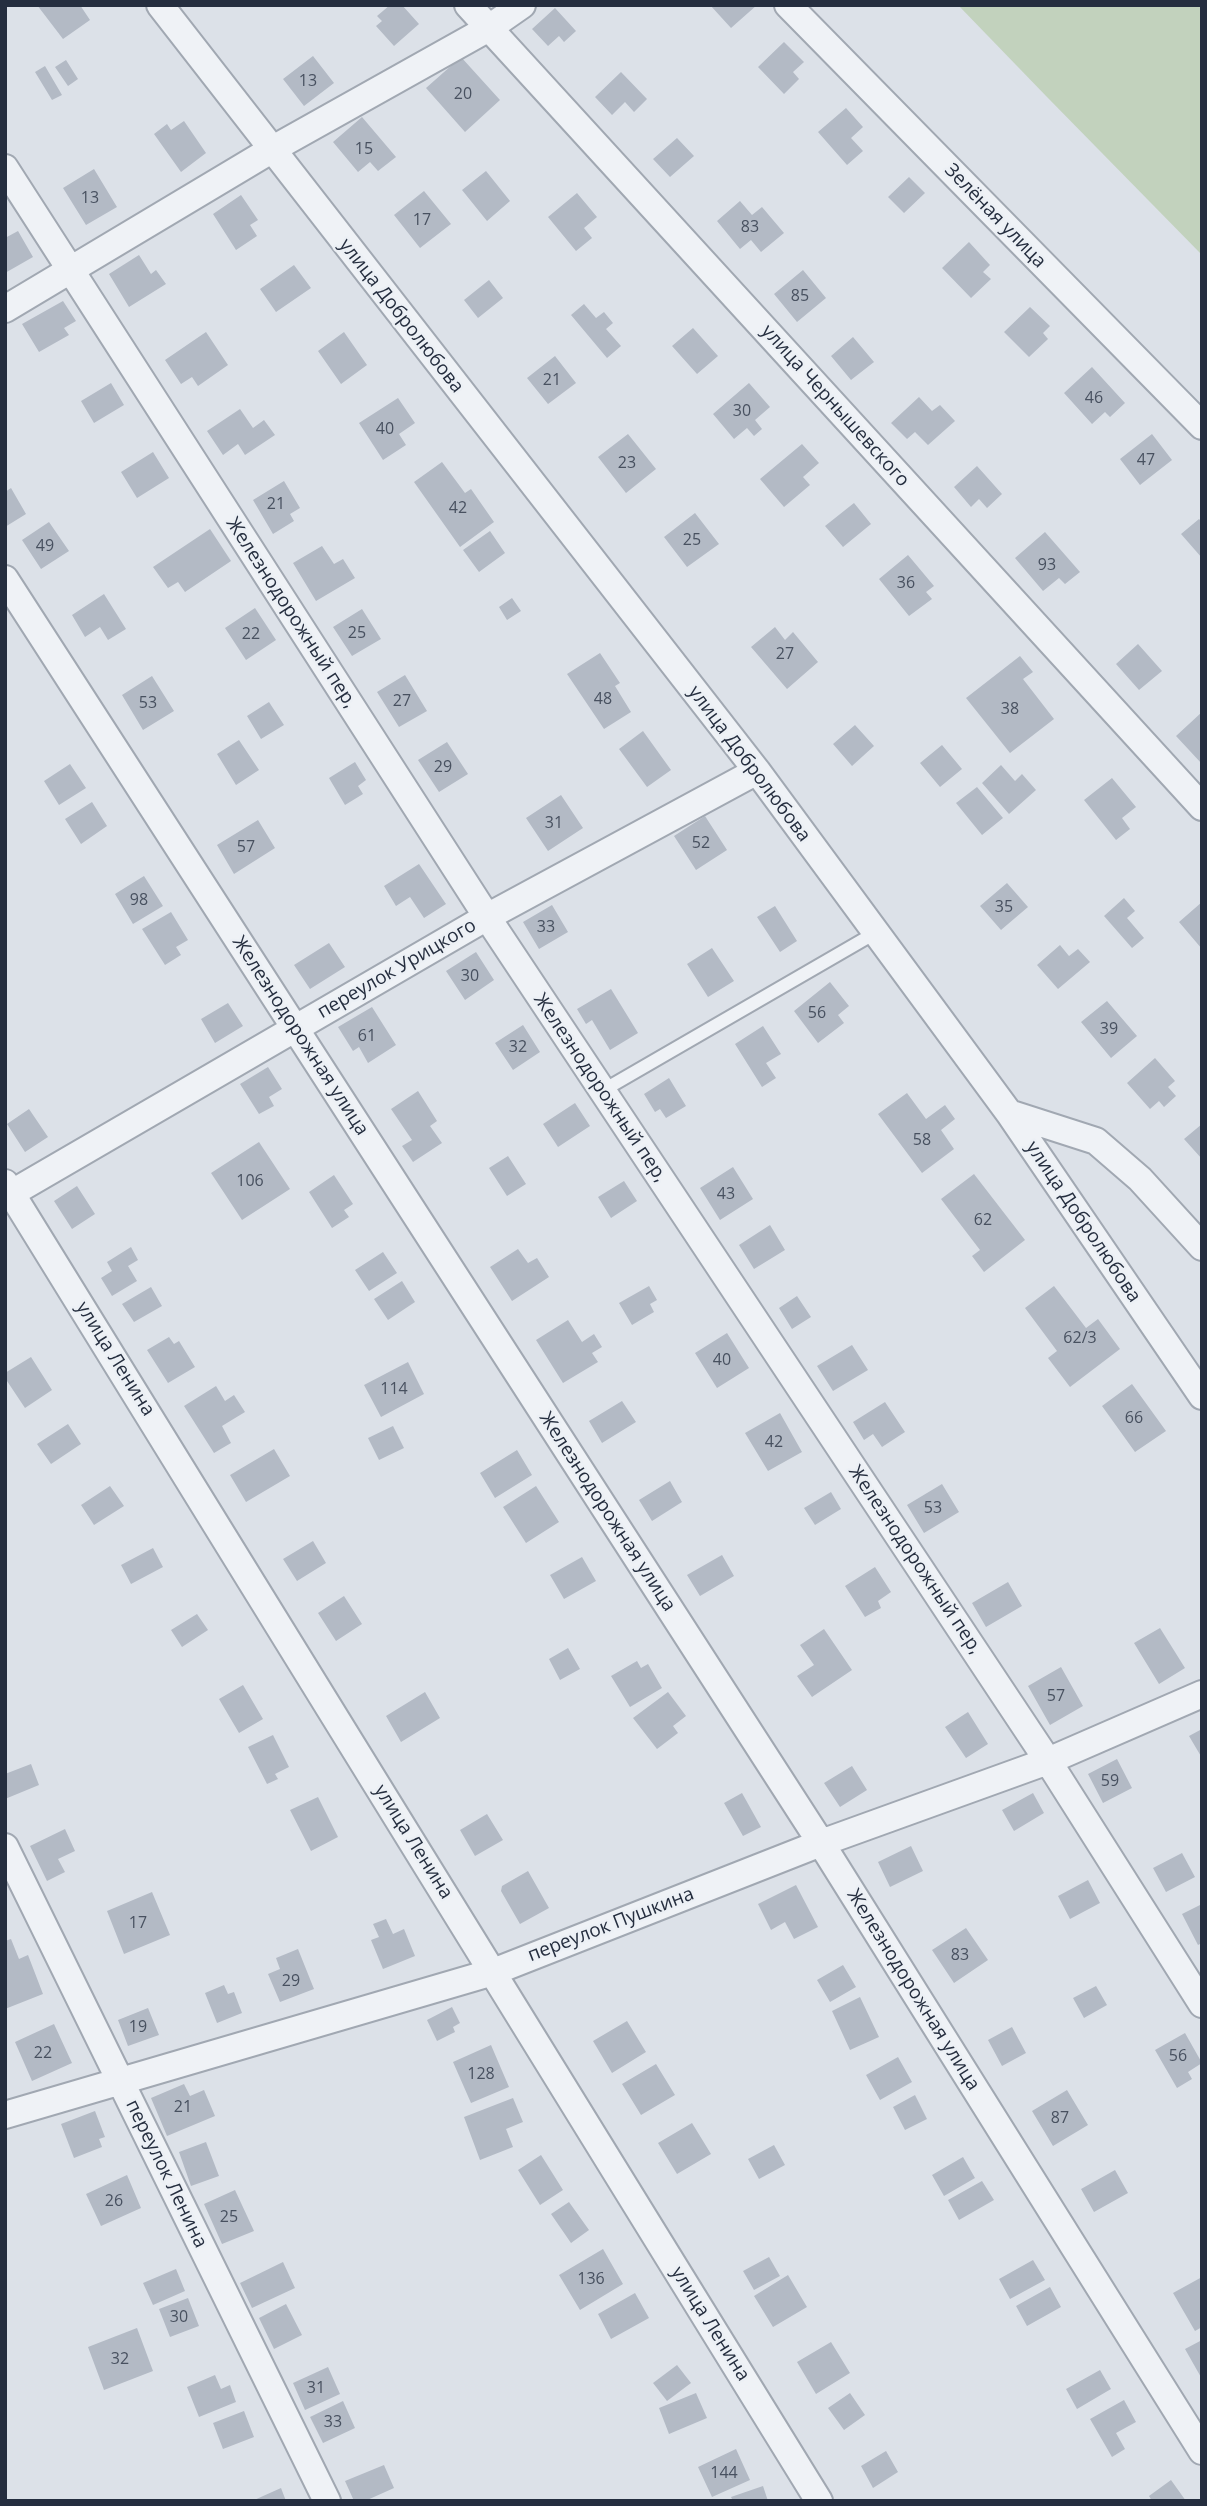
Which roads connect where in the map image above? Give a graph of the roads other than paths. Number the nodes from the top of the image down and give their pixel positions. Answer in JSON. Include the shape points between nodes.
{"nodes":[{"id":1,"x":160,"y":5,"type":"edge"},
{"id":2,"x":468,"y":5,"type":"edge"},
{"id":3,"x":522,"y":5,"type":"edge"},
{"id":4,"x":788,"y":5,"type":"edge"},
{"id":5,"x":489,"y":28,"type":"junction"},
{"id":6,"x":271,"y":150,"type":"junction"},
{"id":7,"x":5,"y":168,"type":"edge"},
{"id":8,"x":70,"y":269,"type":"junction"},
{"id":9,"x":5,"y":309,"type":"edge"},
{"id":10,"x":1202,"y":426,"type":"edge"},
{"id":11,"x":5,"y":579,"type":"edge"},
{"id":12,"x":757,"y":771,"type":"junction"},
{"id":13,"x":1202,"y":807,"type":"edge"},
{"id":14,"x":487,"y":917,"type":"junction"},
{"id":15,"x":875,"y":933,"type":"junction"},
{"id":16,"x":296,"y":1029,"type":"junction"},
{"id":17,"x":602,"y":1091,"type":"junction"},
{"id":18,"x":1009,"y":1114,"type":"junction"},
{"id":19,"x":8,"y":1190,"type":"edge"},
{"id":20,"x":1202,"y":1247,"type":"edge"},
{"id":21,"x":1202,"y":1396,"type":"edge"},
{"id":22,"x":1202,"y":1694,"type":"edge"},
{"id":23,"x":1048,"y":1761,"type":"junction"},
{"id":24,"x":821,"y":1843,"type":"junction"},
{"id":25,"x":5,"y":1847,"type":"edge"},
{"id":26,"x":493,"y":1972,"type":"junction"},
{"id":27,"x":1202,"y":2004,"type":"edge"},
{"id":28,"x":121,"y":2082,"type":"junction"},
{"id":29,"x":5,"y":2115,"type":"edge"},
{"id":30,"x":1202,"y":2451,"type":"edge"},
{"id":31,"x":327,"y":2501,"type":"edge"},
{"id":32,"x":820,"y":2501,"type":"edge"}],
"edges":[{"from":1,"to":6,"type":"street","name":"улица Добролюбова"},
{"from":2,"to":5,"type":"street","name":"улица Чернышевского"},
{"from":3,"to":5,"type":"street"},
{"from":4,"to":10,"type":"street","name":"Зелёная улица"},
{"from":5,"to":6,"type":"street"},
{"from":5,"to":13,"type":"street","name":"улица Чернышевского"},
{"from":6,"to":8,"type":"street"},
{"from":6,"to":12,"type":"street","name":"улица Добролюбова"},
{"from":7,"to":8,"type":"street","name":"Железнодорожный пер,"},
{"from":8,"to":9,"type":"street"},
{"from":8,"to":14,"type":"street","name":"Железнодорожный пер,"},
{"from":11,"to":16,"type":"street","name":"Железнодорожная улица"},
{"from":12,"to":14,"type":"street","name":"переулок Урицкого"},
{"from":12,"to":15,"type":"street","name":"улица Добролюбова"},
{"from":14,"to":16,"type":"street","name":"переулок Урицкого"},
{"from":14,"to":17,"type":"street","name":"Железнодорожный пер,"},
{"from":15,"to":17,"type":"lane"},
{"from":15,"to":18,"type":"street","name":"улица Добролюбова"},
{"from":16,"to":19,"type":"street","name":"переулок Урицкого"},
{"from":16,"to":24,"type":"street","name":"Железнодорожная улица"},
{"from":17,"to":23,"type":"street","name":"Железнодорожный пер,"},
{"from":18,"to":20,"type":"street","via":[[1096,1141],[1140,1180]]},
{"from":18,"to":21,"type":"street","name":"улица Добролюбова"},
{"from":19,"to":26,"type":"street","name":"улица Ленина"},
{"from":22,"to":23,"type":"street","name":"переулок Пушкина"},
{"from":23,"to":24,"type":"street","name":"переулок Пушкина"},
{"from":23,"to":27,"type":"street","name":"Железнодорожный пер,"},
{"from":24,"to":26,"type":"street","name":"переулок Пушкина"},
{"from":24,"to":30,"type":"street","name":"Железнодорожная улица"},
{"from":25,"to":28,"type":"street","name":"переулок Ленина"},
{"from":26,"to":28,"type":"street","name":"переулок Пушкина"},
{"from":26,"to":32,"type":"street","name":"улица Ленина"},
{"from":28,"to":29,"type":"street","name":"переулок Пушкина"},
{"from":28,"to":31,"type":"street","name":"переулок Ленина"}]}
